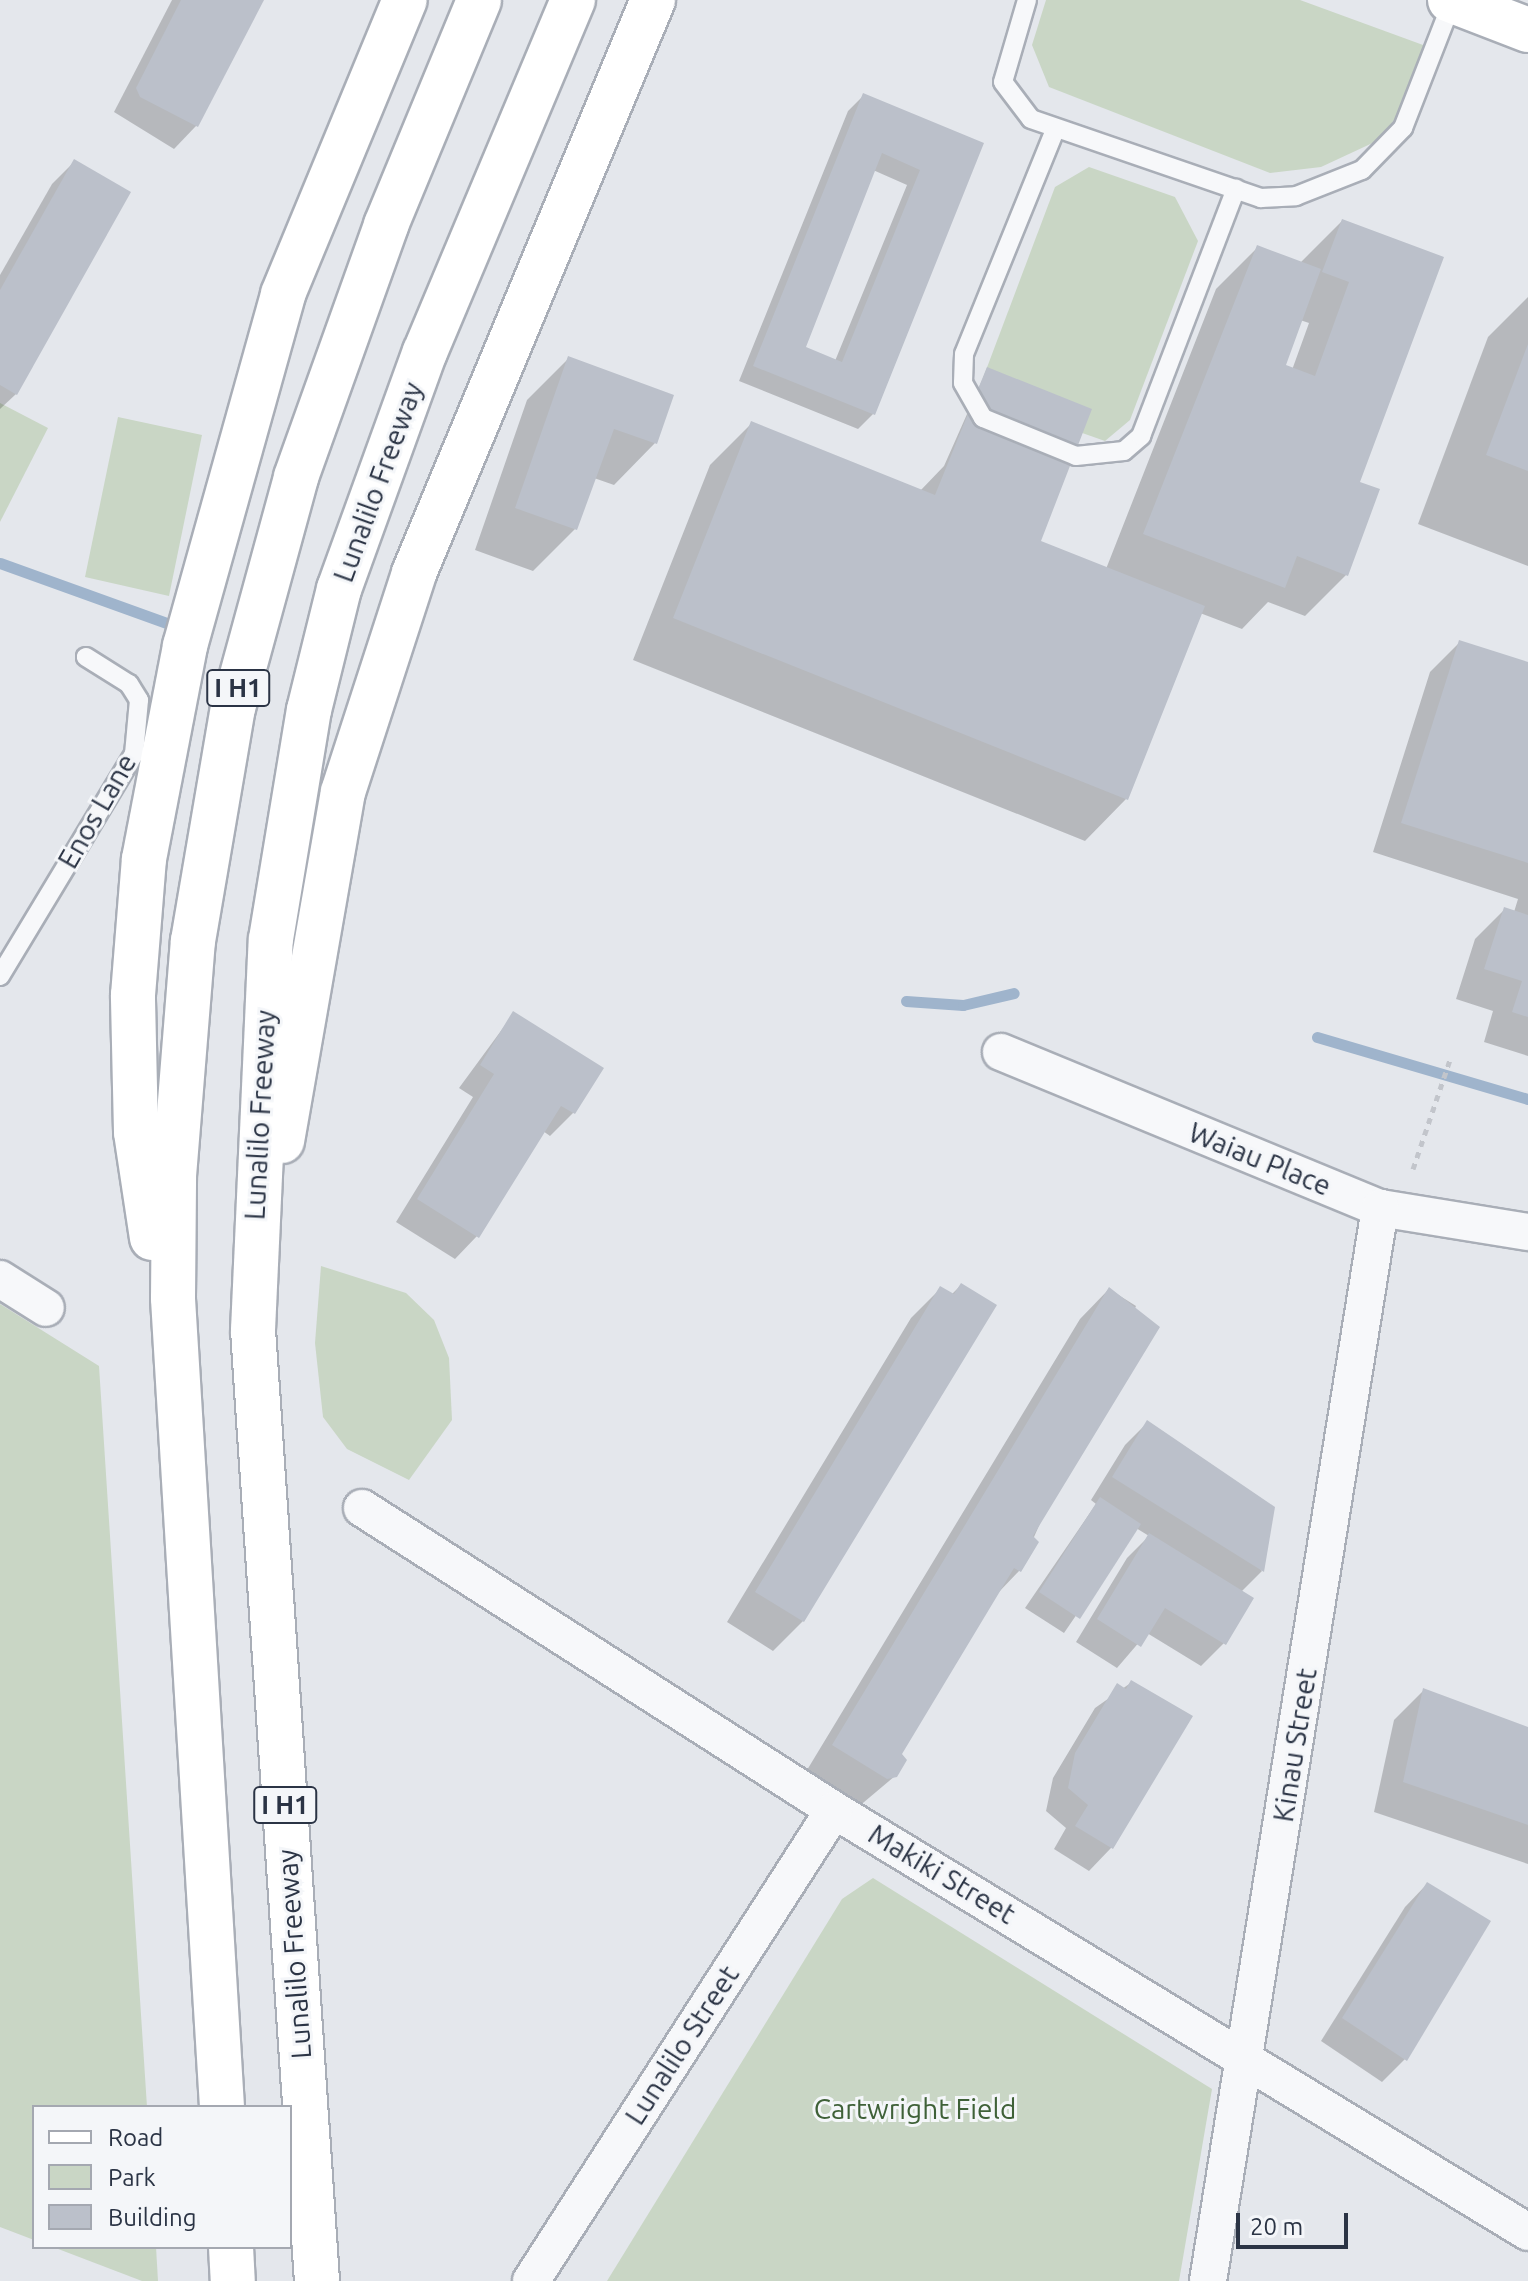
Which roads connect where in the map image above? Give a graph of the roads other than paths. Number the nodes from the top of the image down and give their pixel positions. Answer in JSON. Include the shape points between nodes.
{"nodes":[{"id":1,"x":405,"y":0,"type":"edge"},
{"id":2,"x":479,"y":0,"type":"edge"},
{"id":3,"x":573,"y":0,"type":"edge"},
{"id":4,"x":653,"y":0,"type":"edge"},
{"id":5,"x":1027,"y":0,"type":"edge"},
{"id":6,"x":1451,"y":0,"type":"edge"},
{"id":7,"x":1528,"y":30,"type":"edge"},
{"id":8,"x":1055,"y":130,"type":"junction"},
{"id":9,"x":1236,"y":189,"type":"junction"},
{"id":10,"x":86,"y":657,"type":"dead end"},
{"id":11,"x":0,"y":976,"type":"edge"},
{"id":12,"x":1001,"y":1052,"type":"dead end"},
{"id":13,"x":1380,"y":1208,"type":"junction"},
{"id":14,"x":1528,"y":1232,"type":"edge"},
{"id":15,"x":0,"y":1279,"type":"edge"},
{"id":16,"x":46,"y":1308,"type":"dead end"},
{"id":17,"x":253,"y":1330,"type":"junction"},
{"id":18,"x":178,"y":1413,"type":"junction"},
{"id":19,"x":362,"y":1508,"type":"dead end"},
{"id":20,"x":834,"y":1810,"type":"junction"},
{"id":21,"x":1247,"y":2060,"type":"junction"},
{"id":22,"x":222,"y":2105,"type":"edge"},
{"id":23,"x":1528,"y":2232,"type":"edge"},
{"id":24,"x":231,"y":2249,"type":"edge"},
{"id":25,"x":233,"y":2281,"type":"edge"},
{"id":26,"x":317,"y":2281,"type":"edge"},
{"id":27,"x":531,"y":2281,"type":"edge"},
{"id":28,"x":1208,"y":2281,"type":"edge"}],
"edges":[{"from":1,"to":18,"type":"main road","via":[[283,294],[185,646],[144,859],[133,995],[136,1132]]},
{"from":2,"to":18,"type":"main road","number":"I H1","via":[[333,364],[233,708],[182,1054],[174,1176]]},
{"from":3,"to":17,"type":"main road","name":"Lunalilo Freeway","number":"I H1","via":[[420,366],[339,589],[313,695],[271,939]]},
{"from":4,"to":17,"type":"main road","via":[[414,573],[343,792]]},
{"from":5,"to":8,"type":"lane","via":[[1003,82],[1031,119]]},
{"from":6,"to":7,"type":"main road"},
{"from":6,"to":9,"type":"lane","via":[[1403,128],[1362,170],[1296,196],[1261,198]]},
{"from":8,"to":9,"type":"lane"},
{"from":8,"to":9,"type":"lane","via":[[964,354],[963,383],[983,418],[1076,456],[1124,451],[1141,436]]},
{"from":10,"to":11,"type":"lane","name":"Enos Lane","via":[[129,684],[139,700],[134,754]]},
{"from":12,"to":13,"type":"street","name":"Waiau Place"},
{"from":13,"to":14,"type":"street","name":"Waiau Place"},
{"from":13,"to":21,"type":"street","name":"Kinau Street"},
{"from":15,"to":16,"type":"street"},
{"from":17,"to":26,"type":"main road","name":"Lunalilo Freeway","number":"I H1"},
{"from":18,"to":22,"type":"main road","number":"I H1"},
{"from":19,"to":20,"type":"street","name":"Makiki Street"},
{"from":20,"to":21,"type":"street","name":"Makiki Street"},
{"from":20,"to":27,"type":"street","name":"Lunalilo Street"},
{"from":21,"to":23,"type":"street","name":"Makiki Street"},
{"from":21,"to":28,"type":"street","name":"Kinau Street"},
{"from":24,"to":25,"type":"main road"}]}
